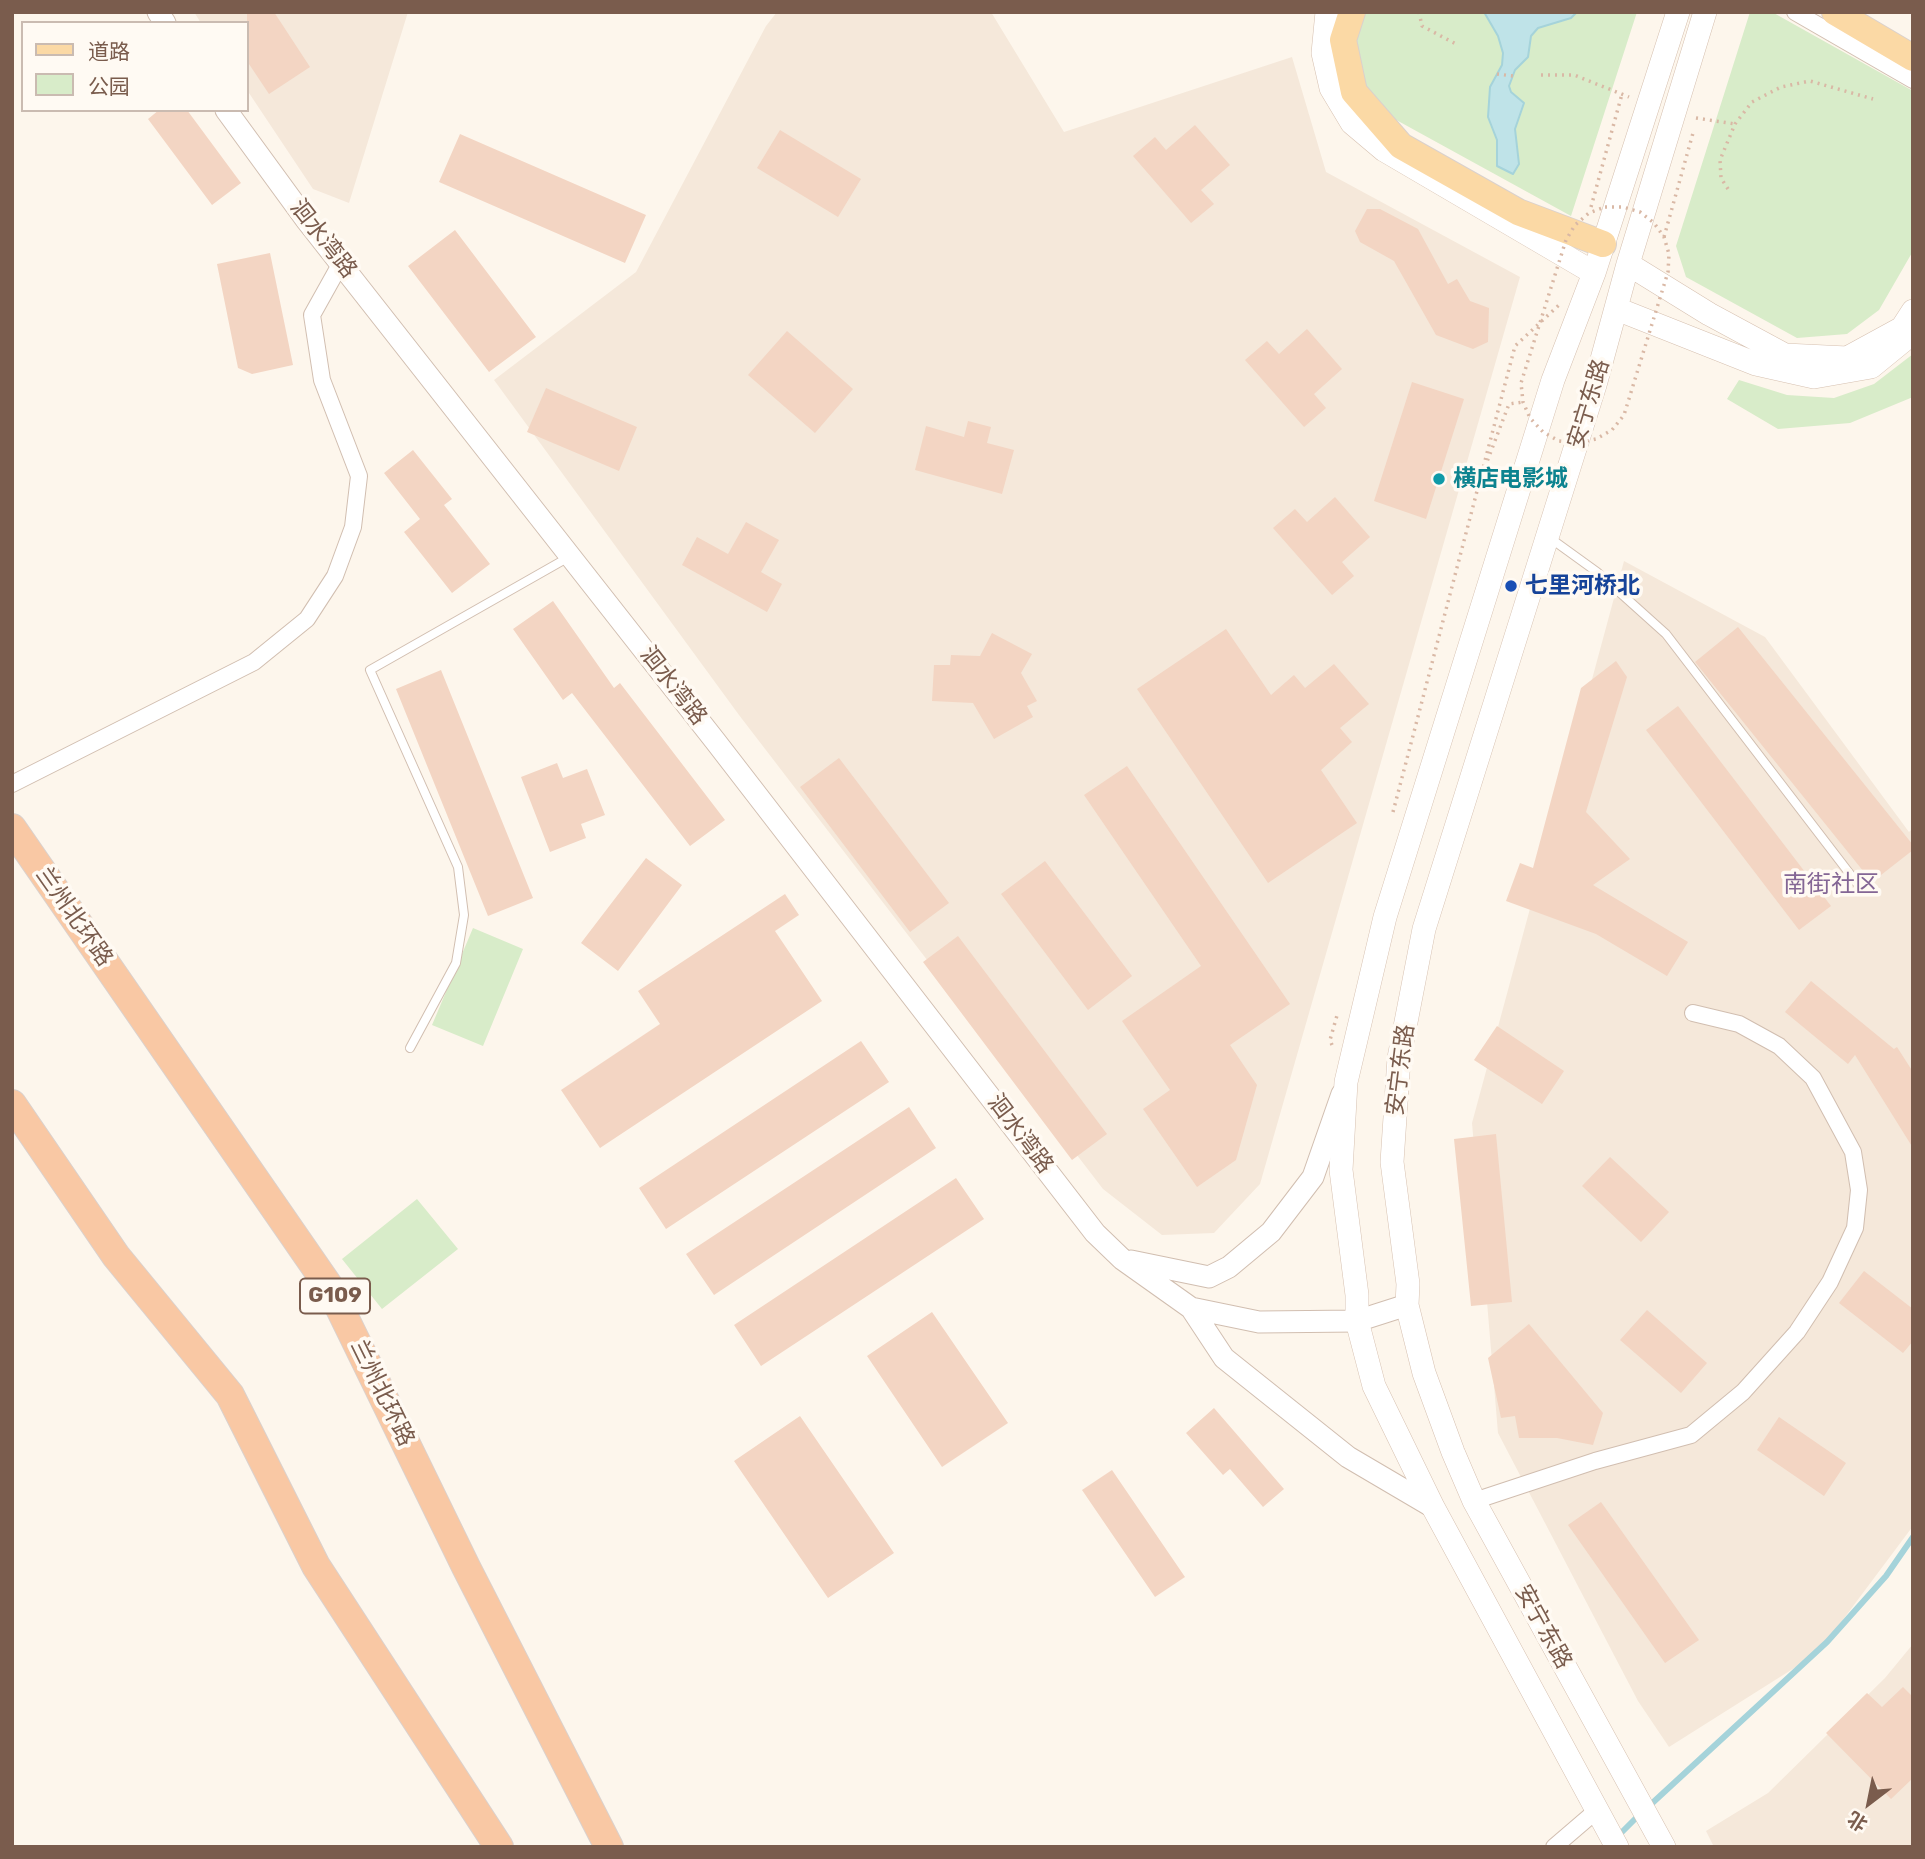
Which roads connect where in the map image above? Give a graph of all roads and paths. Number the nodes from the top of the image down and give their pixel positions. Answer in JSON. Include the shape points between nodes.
{"nodes":[{"id":1,"x":1327,"y":12,"type":"edge"},
{"id":2,"x":1352,"y":12,"type":"edge"},
{"id":3,"x":1419,"y":12,"type":"edge"},
{"id":4,"x":1678,"y":12,"type":"edge"},
{"id":5,"x":1704,"y":12,"type":"edge"},
{"id":6,"x":1795,"y":12,"type":"edge"},
{"id":7,"x":1835,"y":12,"type":"edge"},
{"id":8,"x":1456,"y":44,"type":"dead end"},
{"id":9,"x":1913,"y":58,"type":"edge"},
{"id":10,"x":1497,"y":74,"type":"dead end"},
{"id":11,"x":1541,"y":75,"type":"dead end"},
{"id":12,"x":1513,"y":76,"type":"dead end"},
{"id":13,"x":1913,"y":80,"type":"edge"},
{"id":14,"x":1873,"y":99,"type":"dead end"},
{"id":15,"x":228,"y":112,"type":"edge"},
{"id":16,"x":1735,"y":124,"type":"junction"},
{"id":17,"x":1728,"y":189,"type":"dead end"},
{"id":18,"x":1589,"y":213,"type":"junction"},
{"id":19,"x":1664,"y":237,"type":"junction"},
{"id":20,"x":1603,"y":244,"type":"junction"},
{"id":21,"x":341,"y":263,"type":"junction"},
{"id":22,"x":1628,"y":264,"type":"junction"},
{"id":23,"x":1594,"y":273,"type":"junction"},
{"id":24,"x":1564,"y":300,"type":"dead end"},
{"id":25,"x":1617,"y":309,"type":"junction"},
{"id":26,"x":1913,"y":311,"type":"edge"},
{"id":27,"x":1913,"y":333,"type":"edge"},
{"id":28,"x":1523,"y":402,"type":"junction"},
{"id":29,"x":1485,"y":467,"type":"dead end"},
{"id":30,"x":1548,"y":536,"type":"junction"},
{"id":31,"x":572,"y":556,"type":"junction"},
{"id":32,"x":12,"y":785,"type":"edge"},
{"id":33,"x":1390,"y":825,"type":"dead end"},
{"id":34,"x":12,"y":828,"type":"edge"},
{"id":35,"x":1863,"y":891,"type":"dead end"},
{"id":36,"x":1342,"y":1000,"type":"dead end"},
{"id":37,"x":1693,"y":1013,"type":"dead end"},
{"id":38,"x":410,"y":1048,"type":"dead end"},
{"id":39,"x":1346,"y":1082,"type":"junction"},
{"id":40,"x":12,"y":1104,"type":"edge"},
{"id":41,"x":1122,"y":1259,"type":"junction"},
{"id":42,"x":1407,"y":1305,"type":"junction"},
{"id":43,"x":1191,"y":1308,"type":"junction"},
{"id":44,"x":1357,"y":1321,"type":"junction"},
{"id":45,"x":1474,"y":1501,"type":"junction"},
{"id":46,"x":1433,"y":1507,"type":"junction"},
{"id":47,"x":1596,"y":1811,"type":"junction"},
{"id":48,"x":1613,"y":1839,"type":"edge"},
{"id":49,"x":499,"y":1847,"type":"edge"},
{"id":50,"x":609,"y":1847,"type":"edge"},
{"id":51,"x":1554,"y":1847,"type":"edge"},
{"id":52,"x":1664,"y":1847,"type":"edge"}],
"edges":[{"from":1,"to":23,"type":"main road","via":[[1323,53],[1331,88],[1352,123],[1384,149]]},
{"from":2,"to":20,"type":"main road","via":[[1343,40],[1354,92],[1401,146],[1518,212]]},
{"from":3,"to":8,"type":"path","via":[[1422,26]]},
{"from":4,"to":20,"type":"main road","name":"安宁东路"},
{"from":5,"to":22,"type":"main road","name":"安宁东路"},
{"from":6,"to":13,"type":"street"},
{"from":7,"to":9,"type":"main road"},
{"from":10,"to":12,"type":"path"},
{"from":11,"to":18,"type":"path","via":[[1574,75],[1622,94]]},
{"from":14,"to":16,"type":"path","via":[[1810,81],[1752,102]]},
{"from":15,"to":21,"type":"street","name":"洄水湾路"},
{"from":16,"to":17,"type":"path","via":[[1720,160],[1721,178]]},
{"from":16,"to":19,"type":"path","via":[[1697,118]]},
{"from":18,"to":19,"type":"path","bridge":true,"via":[[1605,207],[1632,209],[1654,223]]},
{"from":18,"to":28,"type":"path","bridge":true,"via":[[1566,240],[1521,383]]},
{"from":19,"to":28,"type":"path","bridge":true,"via":[[1668,272],[1623,415],[1612,430],[1578,443],[1559,441],[1530,418]]},
{"from":20,"to":23,"type":"main road","name":"安宁东路"},
{"from":21,"to":31,"type":"street","name":"洄水湾路"},
{"from":21,"to":32,"type":"street","via":[[312,315],[321,380],[359,476],[353,527],[335,576],[307,619],[254,662]]},
{"from":22,"to":25,"type":"main road","name":"安宁东路"},
{"from":22,"to":26,"type":"main road","via":[[1784,355],[1847,358],[1902,328]]},
{"from":23,"to":39,"type":"main road","name":"安宁东路","via":[[1553,380],[1385,917]]},
{"from":24,"to":33,"type":"path","via":[[1515,346]]},
{"from":25,"to":27,"type":"main road","via":[[1756,364],[1814,377],[1871,367]]},
{"from":25,"to":30,"type":"main road","name":"安宁东路"},
{"from":28,"to":29,"type":"path","via":[[1509,404]]},
{"from":30,"to":35,"type":"lane","via":[[1597,572],[1666,634]]},
{"from":30,"to":42,"type":"main road","name":"安宁东路","via":[[1423,929],[1399,1058],[1392,1162]]},
{"from":31,"to":38,"type":"lane","via":[[370,670],[458,867],[464,915],[456,963]]},
{"from":31,"to":41,"type":"street","name":"洄水湾路","via":[[1095,1233]]},
{"from":34,"to":50,"type":"highway","name":"兰州北环路","number":"G109","via":[[330,1288]]},
{"from":36,"to":39,"type":"path","via":[[1331,1040]]},
{"from":37,"to":45,"type":"street","via":[[1749,1029],[1779,1046],[1813,1078],[1853,1152],[1859,1190],[1855,1228],[1830,1282],[1797,1332],[1743,1392],[1690,1435]]},
{"from":39,"to":41,"type":"street","via":[[1312,1177],[1272,1232],[1229,1267],[1209,1277]]},
{"from":39,"to":44,"type":"main road","name":"安宁东路","via":[[1341,1170]]},
{"from":40,"to":49,"type":"highway","via":[[116,1256],[230,1395],[316,1566]]},
{"from":41,"to":43,"type":"street","name":"洄水湾路"},
{"from":42,"to":44,"type":"street","name":"洄水湾路"},
{"from":42,"to":45,"type":"main road","name":"安宁东路","via":[[1424,1373]]},
{"from":43,"to":44,"type":"street","name":"洄水湾路","via":[[1259,1322]]},
{"from":43,"to":46,"type":"street","name":"洄水湾路","via":[[1224,1358],[1348,1457]]},
{"from":44,"to":46,"type":"main road","name":"安宁东路","via":[[1374,1386]]},
{"from":45,"to":52,"type":"main road","name":"安宁东路"},
{"from":46,"to":47,"type":"main road","name":"安宁东路"},
{"from":47,"to":48,"type":"main road","name":"安宁东路"},
{"from":47,"to":51,"type":"street"}]}
